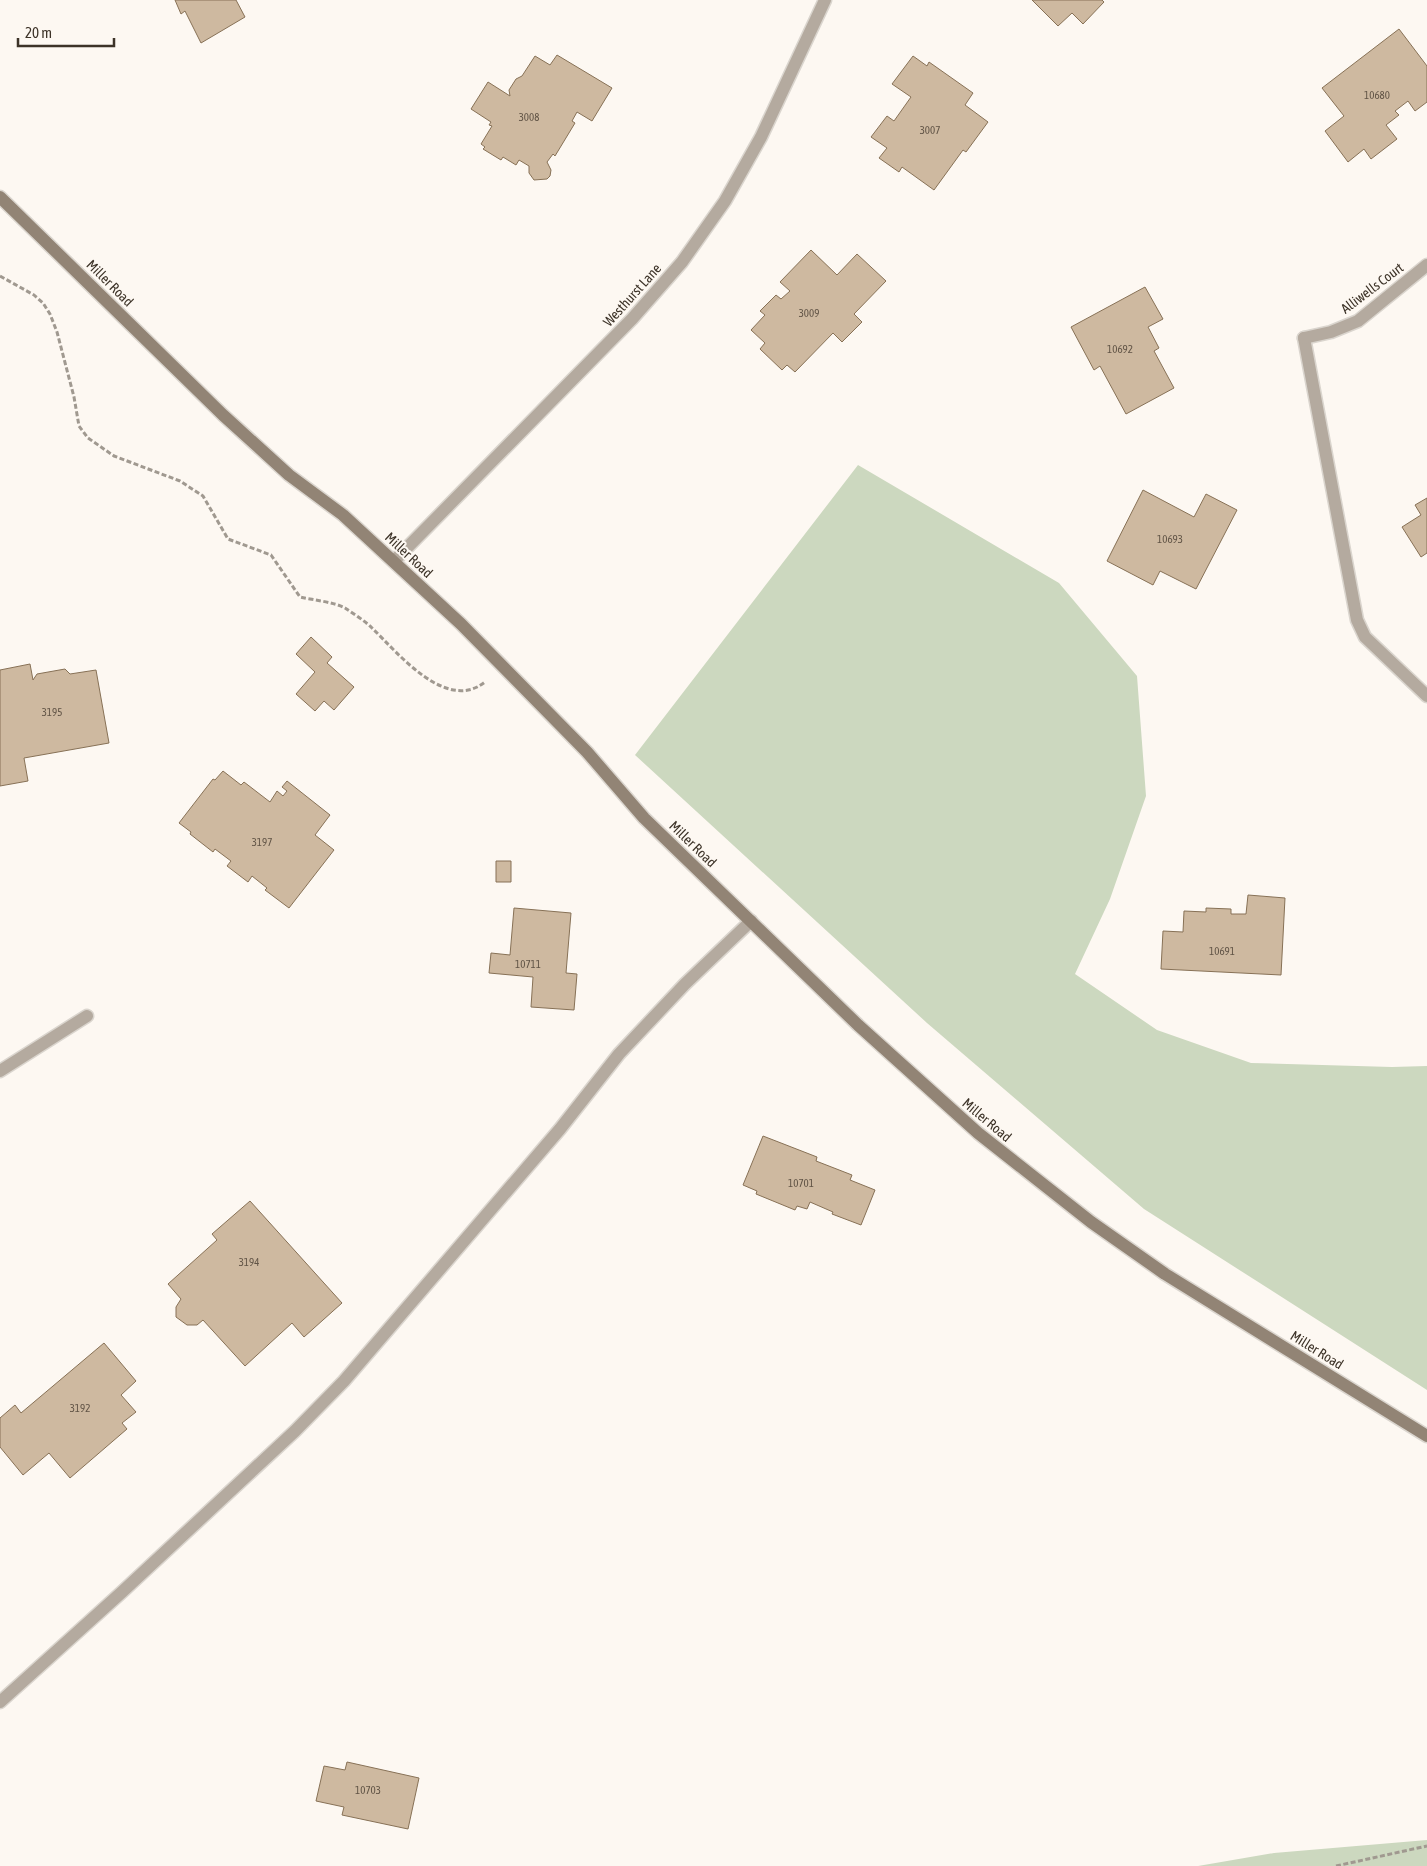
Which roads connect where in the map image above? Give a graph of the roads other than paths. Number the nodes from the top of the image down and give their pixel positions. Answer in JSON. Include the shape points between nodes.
{"nodes":[{"id":1,"x":825,"y":0,"type":"edge"},
{"id":2,"x":0,"y":197,"type":"edge"},
{"id":3,"x":1427,"y":265,"type":"edge"},
{"id":4,"x":394,"y":561,"type":"junction"},
{"id":5,"x":1427,"y":696,"type":"edge"},
{"id":6,"x":751,"y":921,"type":"junction"},
{"id":7,"x":87,"y":1016,"type":"dead end"},
{"id":8,"x":0,"y":1071,"type":"edge"},
{"id":9,"x":1427,"y":1436,"type":"edge"},
{"id":10,"x":0,"y":1702,"type":"edge"}],
"edges":[{"from":1,"to":4,"type":"street","name":"Westhurst Lane","via":[[761,136],[725,202],[682,262],[632,318]]},
{"from":2,"to":4,"type":"street","name":"Miller Road","via":[[223,415],[289,475],[343,515]]},
{"from":3,"to":5,"type":"street","name":"Alliwells Court","via":[[1358,321],[1304,338],[1357,620],[1365,637]]},
{"from":4,"to":6,"type":"street","name":"Miller Road","via":[[587,752],[644,818]]},
{"from":6,"to":9,"type":"street","name":"Miller Road","via":[[858,1025],[978,1133],[1091,1222],[1165,1274]]},
{"from":6,"to":10,"type":"street","via":[[685,984],[620,1054],[344,1381],[295,1431]]},
{"from":7,"to":8,"type":"street"}]}
